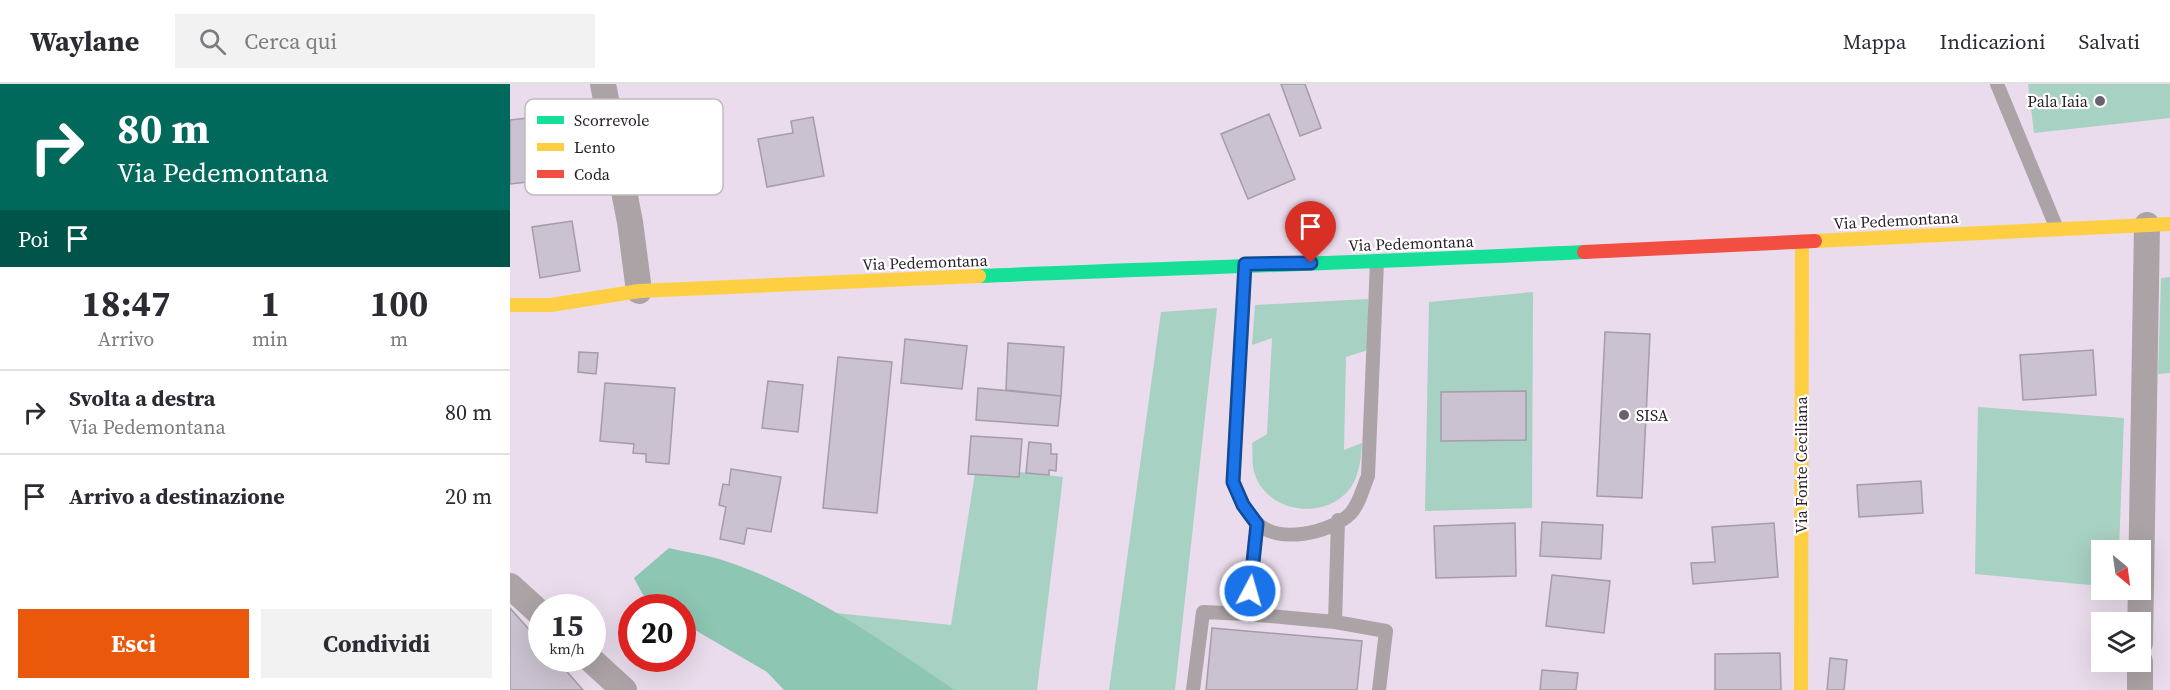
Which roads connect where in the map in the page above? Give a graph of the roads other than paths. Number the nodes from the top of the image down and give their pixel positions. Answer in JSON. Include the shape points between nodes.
{"nodes":[{"id":1,"x":603,"y":84,"type":"edge"},
{"id":2,"x":1997,"y":84,"type":"edge"},
{"id":3,"x":606,"y":99,"type":"edge"},
{"id":4,"x":625,"y":195,"type":"edge"},
{"id":5,"x":2158,"y":225,"type":"edge"},
{"id":6,"x":2057,"y":229,"type":"junction"},
{"id":7,"x":1802,"y":241,"type":"junction"},
{"id":8,"x":1377,"y":262,"type":"junction"},
{"id":9,"x":1245,"y":264,"type":"junction"},
{"id":10,"x":639,"y":291,"type":"junction"},
{"id":11,"x":510,"y":305,"type":"edge"},
{"id":12,"x":1338,"y":520,"type":"junction"},
{"id":13,"x":1257,"y":524,"type":"junction"},
{"id":14,"x":510,"y":586,"type":"edge"},
{"id":15,"x":528,"y":602,"type":"edge"},
{"id":16,"x":2141,"y":612,"type":"edge"},
{"id":17,"x":1247,"y":614,"type":"junction"},
{"id":18,"x":1335,"y":622,"type":"junction"},
{"id":19,"x":604,"y":672,"type":"edge"},
{"id":20,"x":2140,"y":672,"type":"edge"},
{"id":21,"x":624,"y":690,"type":"edge"},
{"id":22,"x":1193,"y":690,"type":"edge"},
{"id":23,"x":1379,"y":690,"type":"edge"},
{"id":24,"x":1801,"y":690,"type":"edge"},
{"id":25,"x":2140,"y":690,"type":"edge"}],
"edges":[{"from":1,"to":3,"type":"street"},
{"from":2,"to":6,"type":"lane"},
{"from":4,"to":10,"type":"street"},
{"from":5,"to":6,"type":"street","name":"Via Pedemontana"},
{"from":5,"to":16,"type":"street"},
{"from":6,"to":7,"type":"street","name":"Via Pedemontana"},
{"from":7,"to":8,"type":"street","name":"Via Pedemontana"},
{"from":7,"to":24,"type":"street","name":"Via Fonte Ceciliana"},
{"from":8,"to":9,"type":"street","name":"Via Pedemontana"},
{"from":8,"to":12,"type":"lane","via":[[1368,477],[1350,514]]},
{"from":9,"to":10,"type":"street","name":"Via Pedemontana"},
{"from":9,"to":13,"type":"lane","via":[[1233,482]]},
{"from":10,"to":11,"type":"street","name":"Via Pedemontana","via":[[551,305]]},
{"from":12,"to":13,"type":"lane","via":[[1327,528],[1303,535],[1279,534]]},
{"from":12,"to":18,"type":"lane"},
{"from":13,"to":17,"type":"lane"},
{"from":14,"to":15,"type":"street"},
{"from":17,"to":18,"type":"lane"},
{"from":17,"to":22,"type":"lane","via":[[1203,612]]},
{"from":18,"to":23,"type":"lane","via":[[1386,632]]},
{"from":19,"to":21,"type":"street"},
{"from":20,"to":25,"type":"street"}]}
